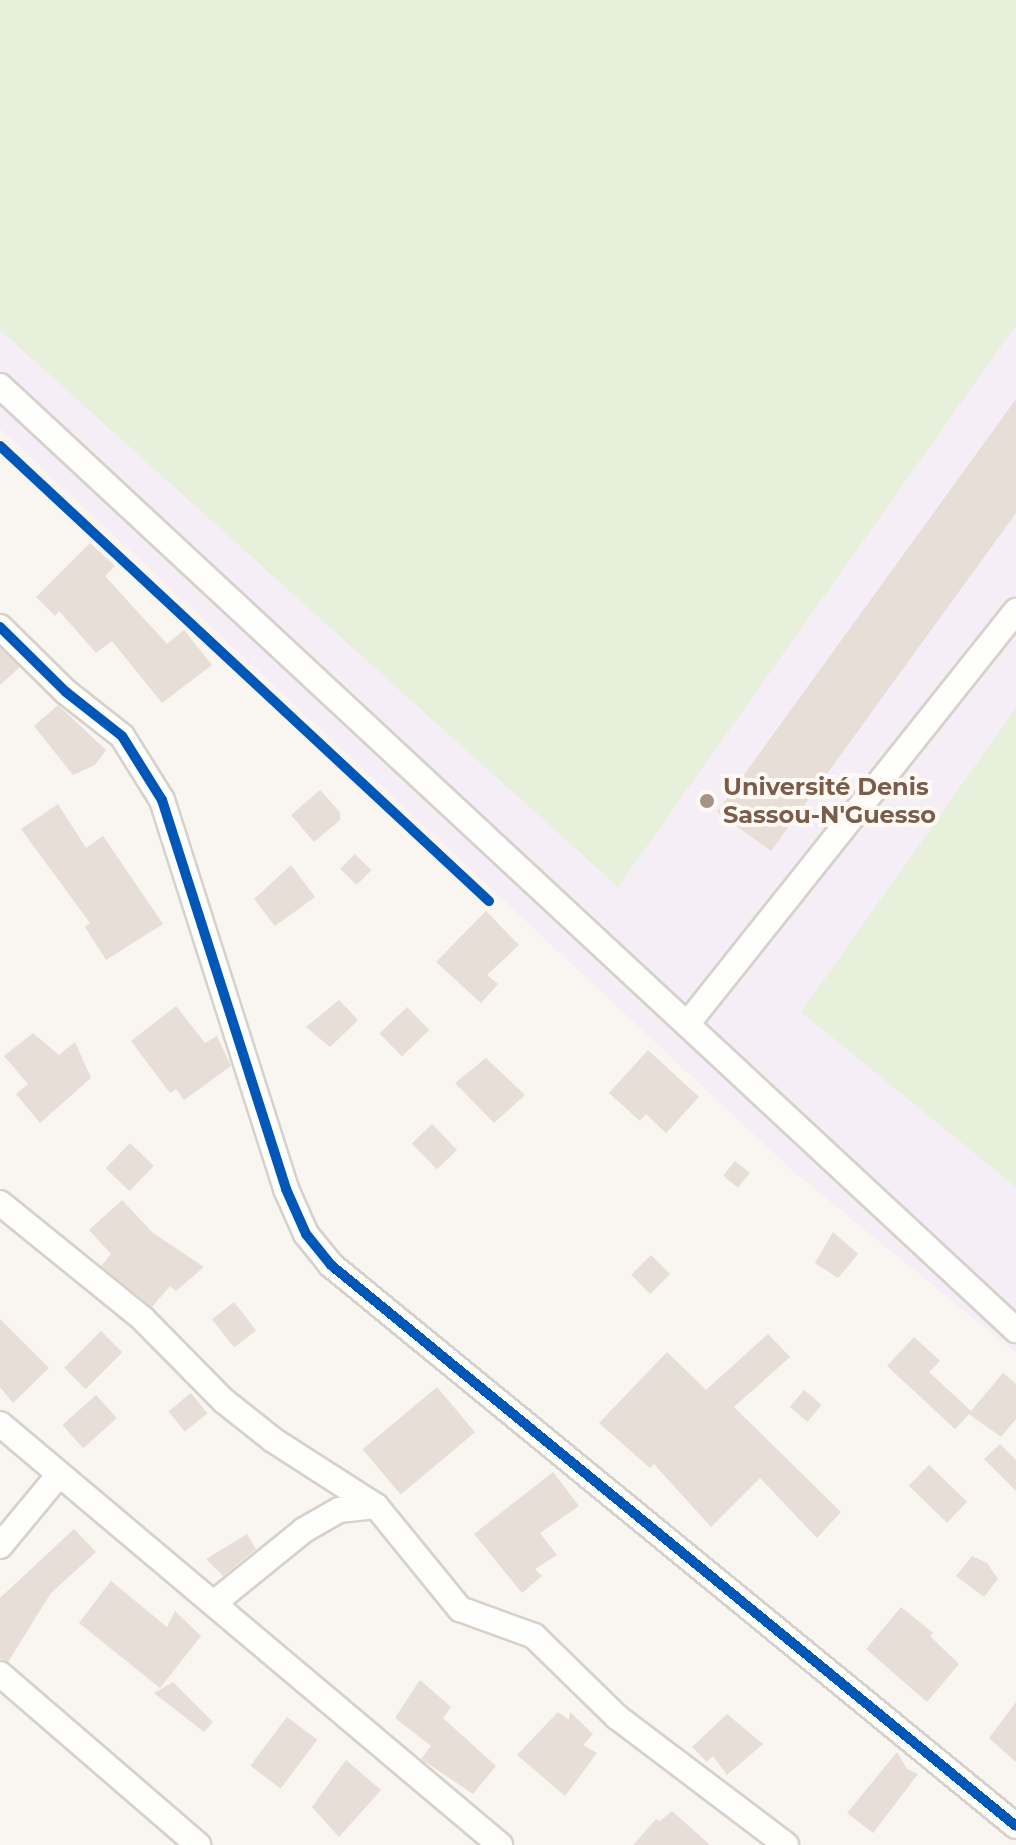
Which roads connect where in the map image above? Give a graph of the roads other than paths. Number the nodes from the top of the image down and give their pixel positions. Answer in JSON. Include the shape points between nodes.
{"nodes":[{"id":1,"x":0,"y":386,"type":"edge"},
{"id":2,"x":1016,"y":611,"type":"edge"},
{"id":3,"x":0,"y":627,"type":"edge"},
{"id":4,"x":688,"y":1023,"type":"junction"},
{"id":5,"x":0,"y":1203,"type":"edge"},
{"id":6,"x":1016,"y":1330,"type":"edge"},
{"id":7,"x":0,"y":1424,"type":"edge"},
{"id":8,"x":58,"y":1476,"type":"junction"},
{"id":9,"x":376,"y":1506,"type":"junction"},
{"id":10,"x":0,"y":1546,"type":"edge"},
{"id":11,"x":214,"y":1603,"type":"junction"},
{"id":12,"x":0,"y":1674,"type":"edge"},
{"id":13,"x":1016,"y":1826,"type":"edge"},
{"id":14,"x":198,"y":1845,"type":"edge"},
{"id":15,"x":500,"y":1845,"type":"edge"},
{"id":16,"x":786,"y":1845,"type":"edge"}],
"edges":[{"from":1,"to":4,"type":"street"},
{"from":2,"to":4,"type":"street"},
{"from":3,"to":13,"type":"street","via":[[66,692],[122,736],[162,800],[286,1189],[306,1234],[331,1265]]},
{"from":4,"to":6,"type":"street"},
{"from":5,"to":9,"type":"street","via":[[143,1319],[224,1401],[273,1440]]},
{"from":7,"to":8,"type":"street"},
{"from":8,"to":10,"type":"street"},
{"from":8,"to":11,"type":"street"},
{"from":9,"to":11,"type":"street","via":[[339,1510],[304,1530]]},
{"from":9,"to":16,"type":"street","via":[[460,1609],[534,1636],[617,1717]]},
{"from":11,"to":15,"type":"street"},
{"from":12,"to":14,"type":"street"}]}
